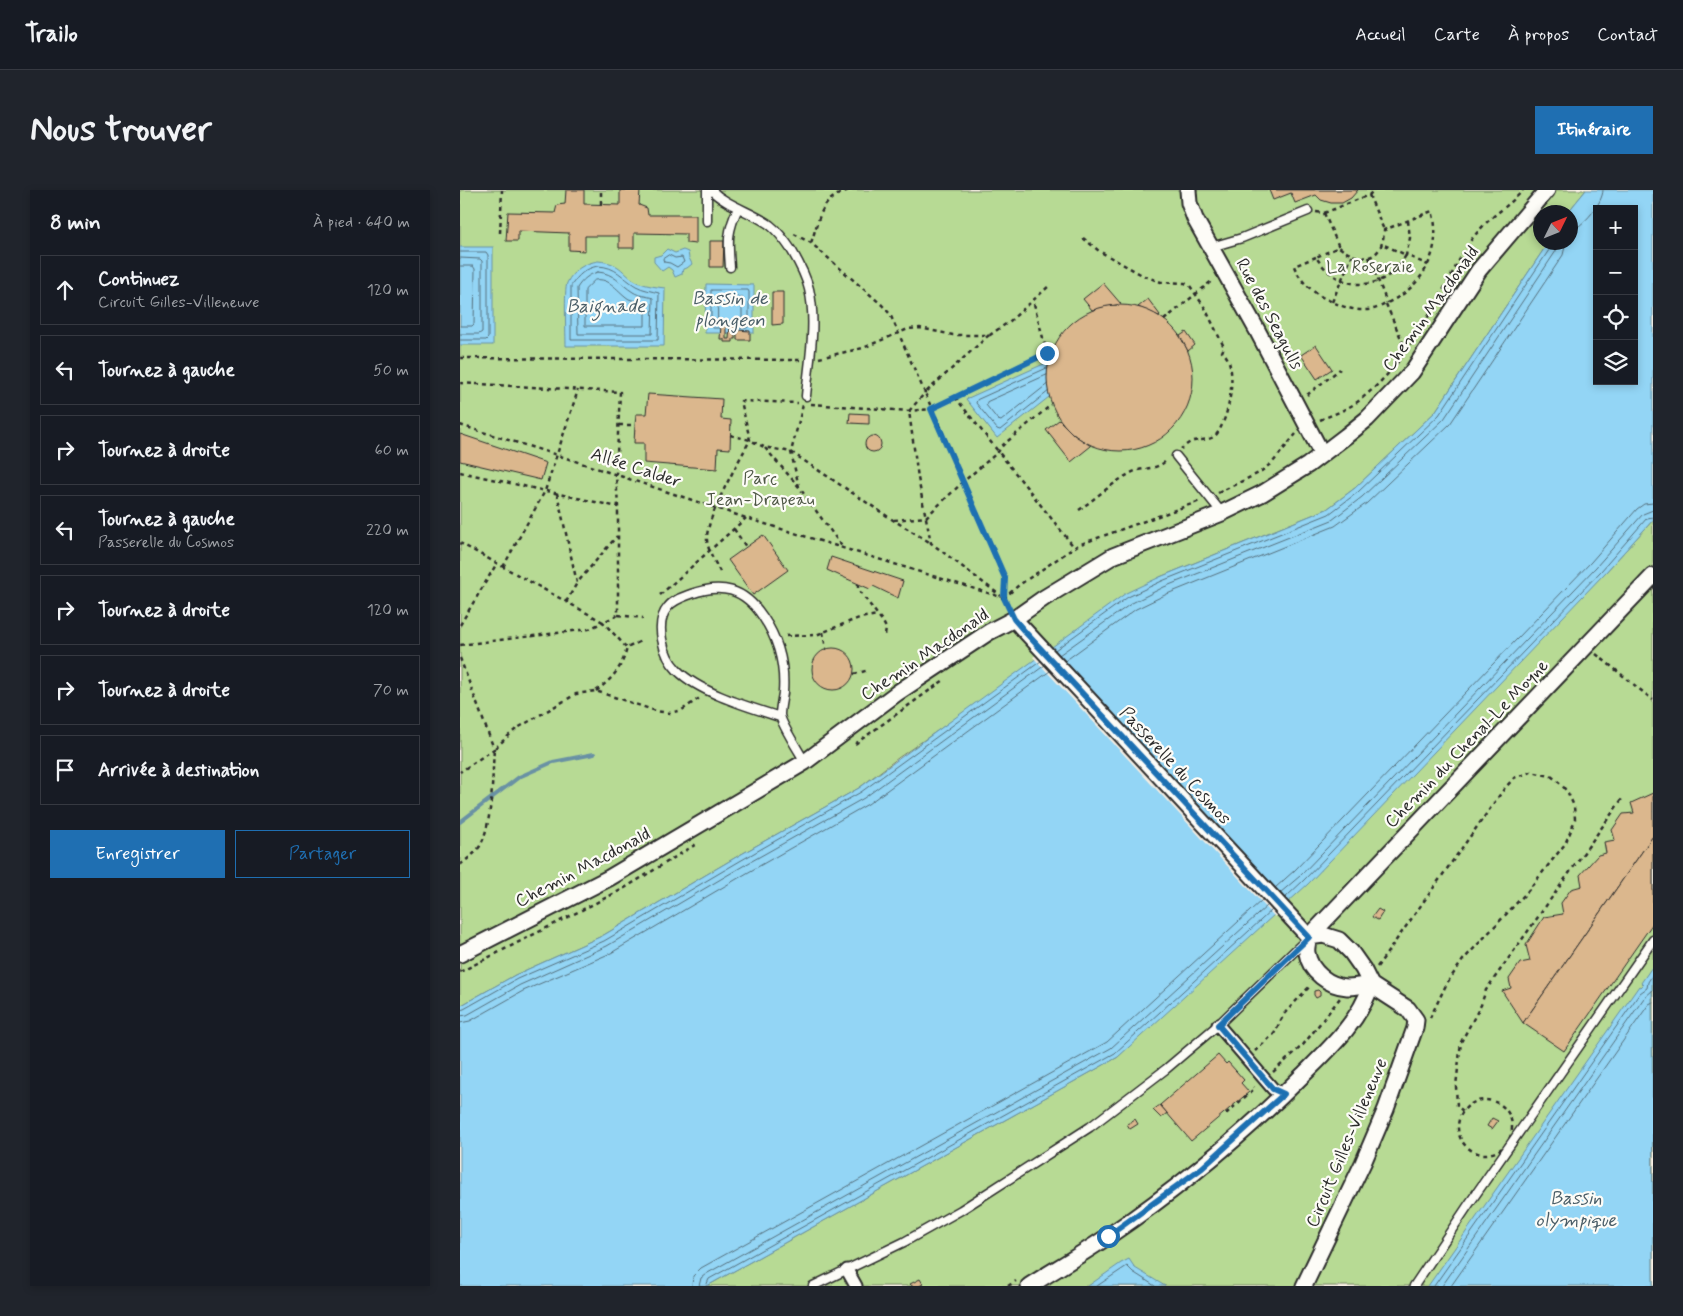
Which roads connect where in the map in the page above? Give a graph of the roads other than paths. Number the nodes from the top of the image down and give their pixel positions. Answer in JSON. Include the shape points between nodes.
{"nodes":[{"id":1,"x":707,"y":190,"type":"edge"},
{"id":2,"x":711,"y":190,"type":"edge"},
{"id":3,"x":1188,"y":190,"type":"edge"},
{"id":4,"x":1547,"y":190,"type":"edge"},
{"id":5,"x":738,"y":208,"type":"junction"},
{"id":6,"x":1308,"y":211,"type":"dead end"},
{"id":7,"x":707,"y":221,"type":"dead end"},
{"id":8,"x":1211,"y":247,"type":"junction"},
{"id":9,"x":730,"y":267,"type":"dead end"},
{"id":10,"x":805,"y":400,"type":"road end"},
{"id":11,"x":1322,"y":454,"type":"junction"},
{"id":12,"x":1175,"y":455,"type":"road end"},
{"id":13,"x":1222,"y":513,"type":"junction"},
{"id":14,"x":1653,"y":576,"type":"edge"},
{"id":15,"x":1014,"y":619,"type":"junction"},
{"id":16,"x":780,"y":717,"type":"junction"},
{"id":17,"x":805,"y":762,"type":"junction"},
{"id":18,"x":1309,"y":937,"type":"junction"},
{"id":19,"x":1653,"y":940,"type":"edge"},
{"id":20,"x":460,"y":954,"type":"edge"},
{"id":21,"x":1371,"y":985,"type":"junction"},
{"id":22,"x":1218,"y":1025,"type":"junction"},
{"id":23,"x":1284,"y":1094,"type":"junction"},
{"id":24,"x":847,"y":1270,"type":"junction"},
{"id":25,"x":813,"y":1286,"type":"edge"},
{"id":26,"x":856,"y":1286,"type":"edge"},
{"id":27,"x":1029,"y":1286,"type":"edge"},
{"id":28,"x":1304,"y":1286,"type":"edge"},
{"id":29,"x":1414,"y":1286,"type":"edge"}],
"edges":[{"from":1,"to":7,"type":"lane"},
{"from":2,"to":5,"type":"lane"},
{"from":3,"to":8,"type":"street","name":"Rue des Seagulls","via":[[1195,219]]},
{"from":4,"to":11,"type":"street","name":"Chemin Macdonald","via":[[1479,270],[1412,372],[1367,419]]},
{"from":5,"to":9,"type":"lane","via":[[730,225]]},
{"from":5,"to":10,"type":"lane","via":[[778,232],[796,257],[809,288],[812,306]]},
{"from":6,"to":8,"type":"lane"},
{"from":8,"to":11,"type":"street","name":"Rue des Seagulls"},
{"from":11,"to":13,"type":"street","name":"Chemin Macdonald","via":[[1263,494]]},
{"from":12,"to":13,"type":"lane"},
{"from":13,"to":15,"type":"street","name":"Chemin Macdonald","via":[[1113,556]]},
{"from":14,"to":18,"type":"street","name":"Chemin du Chenal-Le Moyne"},
{"from":15,"to":17,"type":"street","name":"Chemin Macdonald","via":[[897,693]]},
{"from":15,"to":18,"type":"street","name":"Passerelle du Cosmos"},
{"from":16,"to":16,"type":"lane","via":[[783,691],[779,648],[757,608],[725,588],[707,588],[672,603],[666,609],[661,635],[665,652],[677,670],[694,683],[733,701]]},
{"from":16,"to":17,"type":"lane"},
{"from":17,"to":20,"type":"street","name":"Chemin Macdonald","via":[[609,878]]},
{"from":18,"to":21,"type":"street","via":[[1323,935],[1339,940],[1351,952]]},
{"from":18,"to":21,"type":"street","via":[[1306,952],[1310,963],[1330,983],[1347,987]]},
{"from":18,"to":22,"type":"lane"},
{"from":19,"to":29,"type":"lane"},
{"from":21,"to":23,"type":"street","via":[[1366,1001],[1341,1035]]},
{"from":21,"to":28,"type":"street","name":"Circuit Gilles-Villeneuve","via":[[1408,1009],[1416,1020],[1415,1028],[1363,1163]]},
{"from":22,"to":23,"type":"street","via":[[1273,1089]]},
{"from":22,"to":24,"type":"lane","via":[[1054,1152],[961,1210]]},
{"from":23,"to":27,"type":"street","via":[[1202,1168],[1108,1236]]},
{"from":24,"to":25,"type":"lane"},
{"from":24,"to":26,"type":"street"}]}
